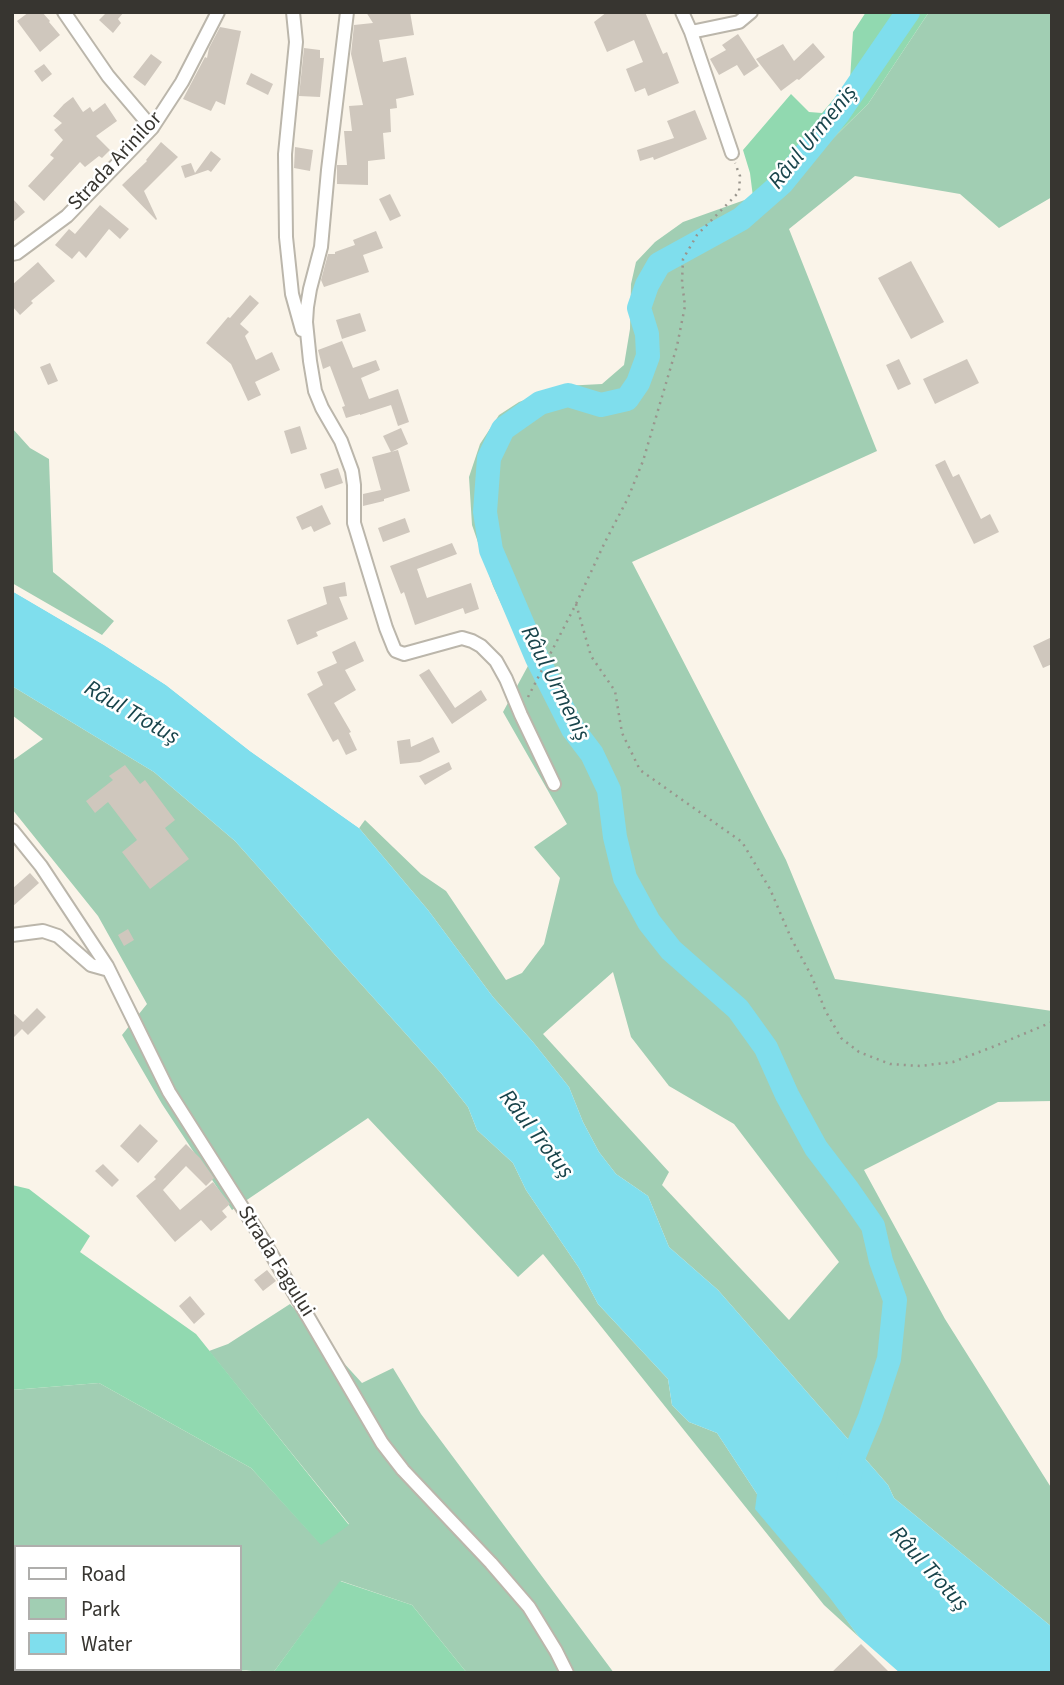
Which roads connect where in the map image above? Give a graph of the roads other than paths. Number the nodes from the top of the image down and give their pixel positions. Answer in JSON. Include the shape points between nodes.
{"nodes":[{"id":1,"x":64,"y":12,"type":"edge"},
{"id":2,"x":218,"y":12,"type":"edge"},
{"id":3,"x":293,"y":12,"type":"edge"},
{"id":4,"x":346,"y":12,"type":"edge"},
{"id":5,"x":682,"y":12,"type":"edge"},
{"id":6,"x":751,"y":12,"type":"edge"},
{"id":7,"x":691,"y":32,"type":"junction"},
{"id":8,"x":152,"y":128,"type":"junction"},
{"id":9,"x":732,"y":153,"type":"road end"},
{"id":10,"x":12,"y":254,"type":"edge"},
{"id":11,"x":310,"y":361,"type":"junction"},
{"id":12,"x":554,"y":784,"type":"dead end"},
{"id":13,"x":12,"y":830,"type":"edge"},
{"id":14,"x":12,"y":935,"type":"edge"},
{"id":15,"x":109,"y":970,"type":"junction"},
{"id":16,"x":567,"y":1673,"type":"edge"}],
"edges":[{"from":1,"to":8,"type":"street","via":[[108,76]]},
{"from":2,"to":8,"type":"street","name":"Strada Arinilor"},
{"from":3,"to":11,"type":"street","via":[[296,41],[285,154],[286,237],[292,294]]},
{"from":4,"to":11,"type":"street","via":[[321,247],[307,307]]},
{"from":5,"to":7,"type":"street"},
{"from":6,"to":7,"type":"street","via":[[739,22]]},
{"from":7,"to":9,"type":"street"},
{"from":8,"to":10,"type":"street","name":"Strada Arinilor","via":[[67,216]]},
{"from":11,"to":12,"type":"street","via":[[315,391],[352,471],[354,523],[394,648],[404,654],[462,638],[481,646],[506,678]]},
{"from":13,"to":15,"type":"street","name":"Strada Fagului","via":[[62,896]]},
{"from":14,"to":15,"type":"street","via":[[43,932],[58,936],[92,965]]},
{"from":15,"to":16,"type":"street","name":"Strada Fagului","via":[[174,1100],[263,1240],[382,1443],[513,1587],[545,1631]]}]}
